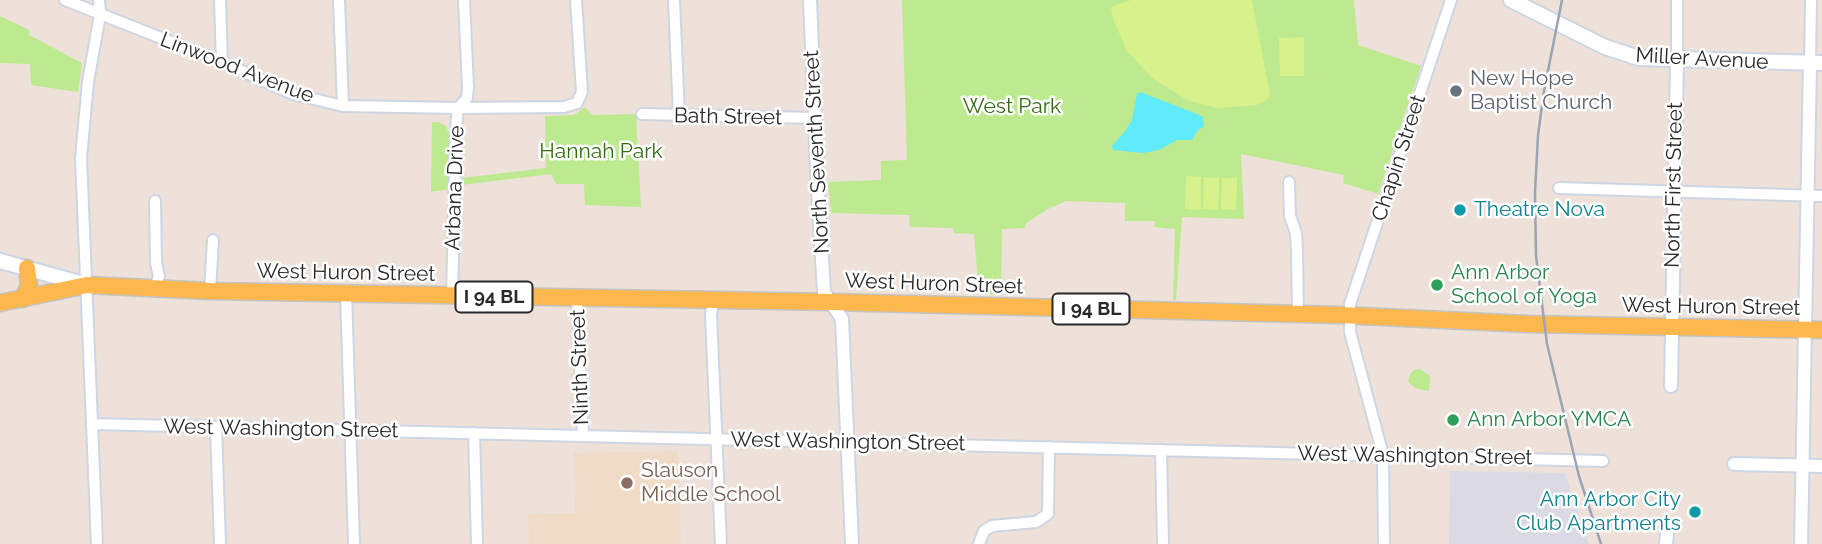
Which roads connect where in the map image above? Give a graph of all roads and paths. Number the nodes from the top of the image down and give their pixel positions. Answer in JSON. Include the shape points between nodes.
{"nodes":[{"id":1,"x":65,"y":0,"type":"edge"},
{"id":2,"x":99,"y":0,"type":"edge"},
{"id":3,"x":220,"y":0,"type":"edge"},
{"id":4,"x":339,"y":0,"type":"edge"},
{"id":5,"x":464,"y":0,"type":"edge"},
{"id":6,"x":576,"y":0,"type":"edge"},
{"id":7,"x":674,"y":0,"type":"edge"},
{"id":8,"x":810,"y":0,"type":"edge"},
{"id":9,"x":1451,"y":0,"type":"edge"},
{"id":10,"x":1678,"y":0,"type":"edge"},
{"id":11,"x":1811,"y":0,"type":"edge"},
{"id":12,"x":1513,"y":1,"type":"edge"},
{"id":13,"x":100,"y":15,"type":"junction"},
{"id":14,"x":1676,"y":60,"type":"junction"},
{"id":15,"x":222,"y":62,"type":"junction"},
{"id":16,"x":1816,"y":63,"type":"edge"},
{"id":17,"x":343,"y":107,"type":"junction"},
{"id":18,"x":458,"y":108,"type":"junction"},
{"id":19,"x":642,"y":114,"type":"dead end"},
{"id":20,"x":678,"y":116,"type":"junction"},
{"id":21,"x":815,"y":118,"type":"junction"},
{"id":22,"x":1289,"y":182,"type":"dead end"},
{"id":23,"x":1559,"y":188,"type":"dead end"},
{"id":24,"x":1674,"y":192,"type":"junction"},
{"id":25,"x":1806,"y":195,"type":"junction"},
{"id":26,"x":1821,"y":196,"type":"edge"},
{"id":27,"x":155,"y":201,"type":"dead end"},
{"id":28,"x":213,"y":240,"type":"dead end"},
{"id":29,"x":0,"y":261,"type":"edge"},
{"id":30,"x":27,"y":268,"type":"junction"},
{"id":31,"x":87,"y":285,"type":"junction"},
{"id":32,"x":155,"y":288,"type":"junction"},
{"id":33,"x":211,"y":291,"type":"junction"},
{"id":34,"x":346,"y":293,"type":"junction"},
{"id":35,"x":452,"y":296,"type":"junction"},
{"id":36,"x":578,"y":298,"type":"junction"},
{"id":37,"x":23,"y":299,"type":"junction"},
{"id":38,"x":713,"y":301,"type":"junction"},
{"id":39,"x":832,"y":302,"type":"junction"},
{"id":40,"x":0,"y":303,"type":"edge"},
{"id":41,"x":1298,"y":314,"type":"junction"},
{"id":42,"x":1350,"y":316,"type":"junction"},
{"id":43,"x":1672,"y":328,"type":"junction"},
{"id":44,"x":1804,"y":330,"type":"junction"},
{"id":45,"x":1822,"y":330,"type":"edge"},
{"id":46,"x":1671,"y":386,"type":"dead end"},
{"id":47,"x":93,"y":424,"type":"junction"},
{"id":48,"x":216,"y":427,"type":"junction"},
{"id":49,"x":350,"y":430,"type":"junction"},
{"id":50,"x":474,"y":433,"type":"junction"},
{"id":51,"x":583,"y":436,"type":"junction"},
{"id":52,"x":718,"y":439,"type":"junction"},
{"id":53,"x":848,"y":442,"type":"junction"},
{"id":54,"x":1049,"y":447,"type":"junction"},
{"id":55,"x":1161,"y":450,"type":"junction"},
{"id":56,"x":1382,"y":456,"type":"junction"},
{"id":57,"x":1603,"y":461,"type":"dead end"},
{"id":58,"x":1734,"y":464,"type":"dead end"},
{"id":59,"x":1801,"y":466,"type":"junction"},
{"id":60,"x":1822,"y":466,"type":"edge"},
{"id":61,"x":97,"y":544,"type":"edge"},
{"id":62,"x":220,"y":544,"type":"edge"},
{"id":63,"x":354,"y":544,"type":"edge"},
{"id":64,"x":477,"y":544,"type":"edge"},
{"id":65,"x":721,"y":544,"type":"edge"},
{"id":66,"x":852,"y":544,"type":"edge"},
{"id":67,"x":979,"y":544,"type":"edge"},
{"id":68,"x":1163,"y":544,"type":"edge"},
{"id":69,"x":1384,"y":544,"type":"edge"},
{"id":70,"x":1801,"y":544,"type":"edge"}],
"edges":[{"from":1,"to":13,"type":"street","name":"Linwood Avenue"},
{"from":2,"to":13,"type":"street"},
{"from":3,"to":15,"type":"street"},
{"from":4,"to":17,"type":"street"},
{"from":5,"to":18,"type":"street","name":"Arbana Drive","via":[[468,87],[467,98]]},
{"from":6,"to":18,"type":"street","name":"Linwood Avenue","via":[[582,92],[576,103]]},
{"from":7,"to":20,"type":"street"},
{"from":8,"to":21,"type":"street","name":"North Seventh Street"},
{"from":9,"to":42,"type":"street","name":"Chapin Street","via":[[1350,304]]},
{"from":10,"to":14,"type":"street","name":"North First Street"},
{"from":11,"to":16,"type":"street"},
{"from":12,"to":14,"type":"main road","name":"Miller Avenue","via":[[1619,54]]},
{"from":13,"to":15,"type":"street","name":"Linwood Avenue"},
{"from":13,"to":31,"type":"street","via":[[81,158]]},
{"from":14,"to":16,"type":"main road","name":"Miller Avenue"},
{"from":14,"to":24,"type":"street","name":"North First Street"},
{"from":15,"to":17,"type":"street","name":"Linwood Avenue","via":[[293,94]]},
{"from":16,"to":25,"type":"street"},
{"from":17,"to":18,"type":"street","name":"Linwood Avenue"},
{"from":18,"to":35,"type":"street","name":"Arbana Drive"},
{"from":19,"to":20,"type":"street","name":"Bath Street"},
{"from":20,"to":21,"type":"street","name":"Bath Street"},
{"from":21,"to":39,"type":"street","name":"North Seventh Street","via":[[824,292]]},
{"from":22,"to":41,"type":"street"},
{"from":23,"to":24,"type":"street"},
{"from":24,"to":25,"type":"street"},
{"from":24,"to":43,"type":"street","name":"North First Street"},
{"from":25,"to":26,"type":"street"},
{"from":25,"to":44,"type":"street"},
{"from":27,"to":32,"type":"street","via":[[159,276]]},
{"from":28,"to":33,"type":"street"},
{"from":29,"to":30,"type":"main road"},
{"from":30,"to":31,"type":"main road"},
{"from":30,"to":37,"type":"main road","via":[[29,285]]},
{"from":31,"to":32,"type":"main road","name":"West Huron Street","number":"I 94 BL"},
{"from":31,"to":37,"type":"main road","number":"I 94 BL"},
{"from":31,"to":47,"type":"street"},
{"from":32,"to":33,"type":"main road","name":"West Huron Street","number":"I 94 BL"},
{"from":33,"to":34,"type":"main road","name":"West Huron Street","number":"I 94 BL"},
{"from":34,"to":35,"type":"main road","name":"West Huron Street","number":"I 94 BL"},
{"from":34,"to":49,"type":"street"},
{"from":35,"to":36,"type":"main road","name":"West Huron Street","number":"I 94 BL"},
{"from":36,"to":38,"type":"main road","name":"West Huron Street","number":"I 94 BL"},
{"from":36,"to":51,"type":"street","name":"Ninth Street"},
{"from":37,"to":40,"type":"main road","number":"I 94 BL"},
{"from":38,"to":39,"type":"main road","name":"West Huron Street","number":"I 94 BL"},
{"from":38,"to":52,"type":"street"},
{"from":39,"to":41,"type":"main road","name":"West Huron Street","number":"I 94 BL"},
{"from":39,"to":53,"type":"street","name":"North Seventh Street","via":[[842,319]]},
{"from":41,"to":42,"type":"main road","name":"West Huron Street","number":"I 94 BL"},
{"from":42,"to":43,"type":"main road","name":"West Huron Street","number":"I 94 BL"},
{"from":42,"to":56,"type":"street","name":"Chapin Street","via":[[1350,332]]},
{"from":43,"to":44,"type":"main road","name":"West Huron Street","number":"I 94 BL"},
{"from":43,"to":46,"type":"street","name":"North First Street"},
{"from":44,"to":45,"type":"main road","name":"West Huron Street","number":"I 94 BL"},
{"from":44,"to":59,"type":"street"},
{"from":47,"to":48,"type":"street","name":"West Washington Street"},
{"from":47,"to":61,"type":"street"},
{"from":48,"to":49,"type":"street","name":"West Washington Street"},
{"from":48,"to":62,"type":"street"},
{"from":49,"to":50,"type":"street","name":"West Washington Street"},
{"from":49,"to":63,"type":"street"},
{"from":50,"to":51,"type":"street","name":"West Washington Street"},
{"from":50,"to":64,"type":"street"},
{"from":51,"to":52,"type":"street","name":"West Washington Street"},
{"from":52,"to":53,"type":"street","name":"West Washington Street"},
{"from":52,"to":65,"type":"street"},
{"from":53,"to":54,"type":"street","name":"West Washington Street"},
{"from":53,"to":66,"type":"street","name":"North Seventh Street"},
{"from":54,"to":55,"type":"street","name":"West Washington Street"},
{"from":54,"to":67,"type":"street","via":[[1048,514],[1036,522],[992,526],[984,531]]},
{"from":55,"to":56,"type":"street","name":"West Washington Street"},
{"from":55,"to":68,"type":"street"},
{"from":56,"to":57,"type":"street","name":"West Washington Street"},
{"from":56,"to":69,"type":"street","name":"Chapin Street"},
{"from":58,"to":59,"type":"street"},
{"from":59,"to":60,"type":"street"},
{"from":59,"to":70,"type":"street"}]}
